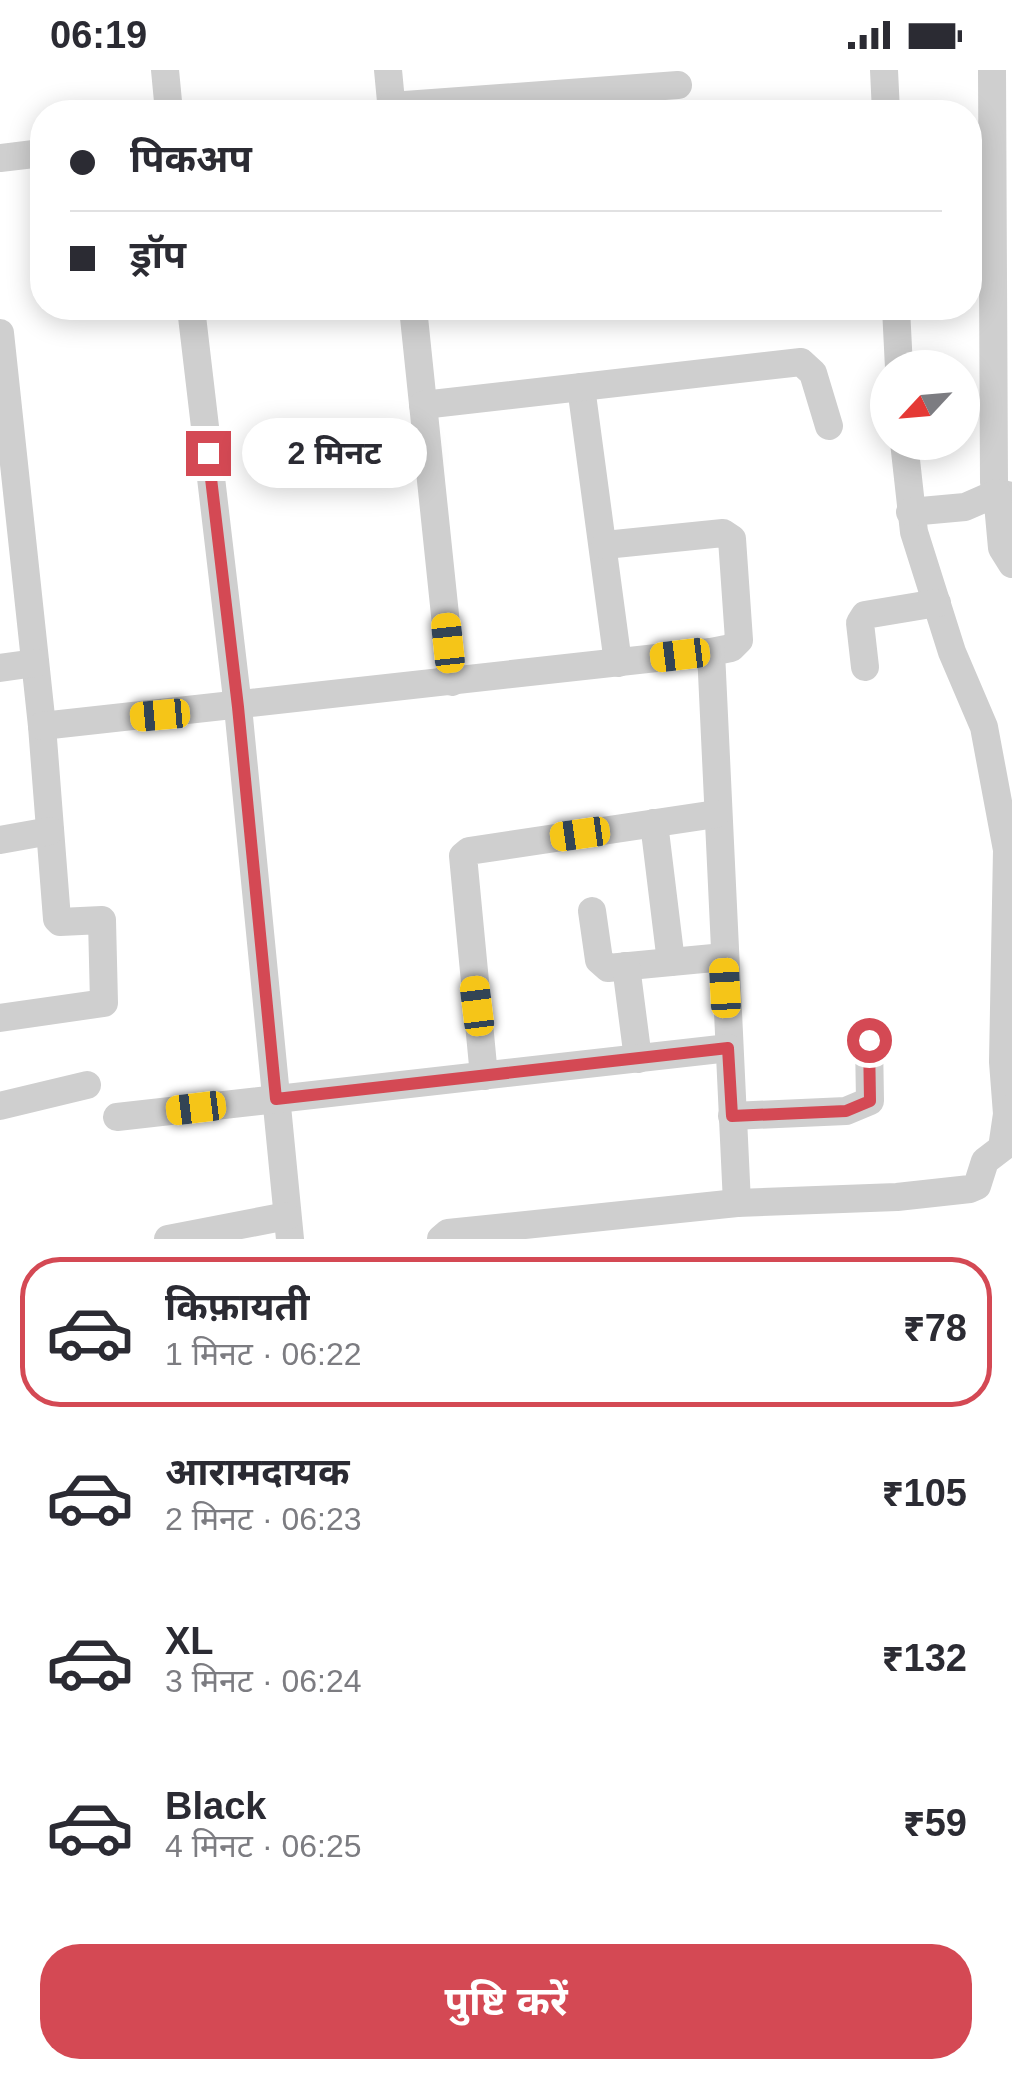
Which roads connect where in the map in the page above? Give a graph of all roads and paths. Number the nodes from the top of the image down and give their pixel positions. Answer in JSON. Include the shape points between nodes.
{"nodes":[{"id":1,"x":166,"y":70,"type":"edge"},
{"id":2,"x":388,"y":70,"type":"edge"},
{"id":3,"x":884,"y":70,"type":"edge"},
{"id":4,"x":992,"y":70,"type":"edge"},
{"id":5,"x":628,"y":80,"type":"edge"},
{"id":6,"x":678,"y":85,"type":"dead end"},
{"id":7,"x":168,"y":100,"type":"edge"},
{"id":8,"x":391,"y":100,"type":"edge"},
{"id":9,"x":465,"y":100,"type":"edge"},
{"id":10,"x":885,"y":100,"type":"edge"},
{"id":11,"x":30,"y":155,"type":"edge"},
{"id":12,"x":0,"y":158,"type":"edge"},
{"id":13,"x":992,"y":266,"type":"edge"},
{"id":14,"x":192,"y":320,"type":"edge"},
{"id":15,"x":413,"y":320,"type":"edge"},
{"id":16,"x":897,"y":320,"type":"edge"},
{"id":17,"x":0,"y":333,"type":"edge"},
{"id":18,"x":898,"y":350,"type":"edge"},
{"id":19,"x":581,"y":387,"type":"junction"},
{"id":20,"x":423,"y":404,"type":"junction"},
{"id":21,"x":829,"y":426,"type":"dead end"},
{"id":22,"x":6,"y":436,"type":"edge"},
{"id":23,"x":906,"y":460,"type":"edge"},
{"id":24,"x":1005,"y":494,"type":"edge"},
{"id":25,"x":910,"y":512,"type":"junction"},
{"id":26,"x":605,"y":545,"type":"junction"},
{"id":27,"x":11,"y":549,"type":"edge"},
{"id":28,"x":1012,"y":564,"type":"edge"},
{"id":29,"x":937,"y":603,"type":"junction"},
{"id":30,"x":710,"y":652,"type":"junction"},
{"id":31,"x":35,"y":663,"type":"junction"},
{"id":32,"x":618,"y":663,"type":"junction"},
{"id":33,"x":865,"y":666,"type":"dead end"},
{"id":34,"x":0,"y":668,"type":"edge"},
{"id":35,"x":452,"y":682,"type":"junction"},
{"id":36,"x":238,"y":707,"type":"junction"},
{"id":37,"x":42,"y":726,"type":"junction"},
{"id":38,"x":716,"y":814,"type":"junction"},
{"id":39,"x":654,"y":823,"type":"junction"},
{"id":40,"x":50,"y":831,"type":"junction"},
{"id":41,"x":0,"y":840,"type":"edge"},
{"id":42,"x":1010,"y":892,"type":"edge"},
{"id":43,"x":592,"y":911,"type":"dead end"},
{"id":44,"x":1009,"y":941,"type":"edge"},
{"id":45,"x":724,"y":957,"type":"junction"},
{"id":46,"x":672,"y":962,"type":"junction"},
{"id":47,"x":626,"y":966,"type":"junction"},
{"id":48,"x":0,"y":1018,"type":"edge"},
{"id":49,"x":869,"y":1040,"type":"dead end"},
{"id":50,"x":728,"y":1048,"type":"junction"},
{"id":51,"x":638,"y":1059,"type":"junction"},
{"id":52,"x":484,"y":1076,"type":"junction"},
{"id":53,"x":87,"y":1085,"type":"dead end"},
{"id":54,"x":276,"y":1099,"type":"junction"},
{"id":55,"x":0,"y":1106,"type":"edge"},
{"id":56,"x":1009,"y":1111,"type":"edge"},
{"id":57,"x":732,"y":1116,"type":"junction"},
{"id":58,"x":117,"y":1118,"type":"dead end"},
{"id":59,"x":737,"y":1204,"type":"junction"},
{"id":60,"x":288,"y":1228,"type":"edge"},
{"id":61,"x":576,"y":1229,"type":"edge"},
{"id":62,"x":168,"y":1239,"type":"edge"},
{"id":63,"x":442,"y":1239,"type":"edge"}],
"edges":[{"from":1,"to":7,"type":"street"},
{"from":2,"to":8,"type":"street"},
{"from":3,"to":10,"type":"street"},
{"from":4,"to":13,"type":"street"},
{"from":5,"to":6,"type":"street"},
{"from":5,"to":9,"type":"street"},
{"from":11,"to":12,"type":"street"},
{"from":13,"to":24,"type":"street"},
{"from":14,"to":36,"type":"street"},
{"from":15,"to":20,"type":"street"},
{"from":16,"to":18,"type":"street"},
{"from":17,"to":22,"type":"street"},
{"from":19,"to":20,"type":"street"},
{"from":19,"to":21,"type":"street","via":[[800,362],[813,373]]},
{"from":19,"to":26,"type":"street"},
{"from":20,"to":35,"type":"street"},
{"from":22,"to":27,"type":"street"},
{"from":23,"to":25,"type":"street"},
{"from":24,"to":25,"type":"street"},
{"from":24,"to":28,"type":"street","via":[[1002,548]]},
{"from":25,"to":29,"type":"street"},
{"from":26,"to":30,"type":"street","via":[[729,534],[739,640]]},
{"from":26,"to":32,"type":"street"},
{"from":27,"to":31,"type":"street"},
{"from":29,"to":33,"type":"street","via":[[865,615]]},
{"from":29,"to":42,"type":"street","via":[[987,736]]},
{"from":30,"to":32,"type":"street"},
{"from":30,"to":38,"type":"street"},
{"from":31,"to":34,"type":"street"},
{"from":31,"to":37,"type":"street"},
{"from":32,"to":35,"type":"street"},
{"from":35,"to":36,"type":"street"},
{"from":36,"to":37,"type":"street"},
{"from":36,"to":54,"type":"street"},
{"from":37,"to":40,"type":"street"},
{"from":38,"to":39,"type":"street"},
{"from":38,"to":45,"type":"street"},
{"from":39,"to":46,"type":"street"},
{"from":39,"to":52,"type":"street","via":[[463,856]]},
{"from":40,"to":41,"type":"street"},
{"from":40,"to":48,"type":"street","via":[[58,921],[102,920],[104,1003]]},
{"from":42,"to":44,"type":"street"},
{"from":43,"to":47,"type":"street","via":[[599,960],[608,968]]},
{"from":44,"to":56,"type":"street"},
{"from":45,"to":46,"type":"street"},
{"from":45,"to":50,"type":"street"},
{"from":46,"to":47,"type":"street"},
{"from":47,"to":51,"type":"street"},
{"from":49,"to":57,"type":"street","via":[[870,1101],[846,1111]]},
{"from":50,"to":51,"type":"street"},
{"from":50,"to":57,"type":"street"},
{"from":51,"to":52,"type":"street"},
{"from":52,"to":54,"type":"street"},
{"from":53,"to":55,"type":"street"},
{"from":54,"to":58,"type":"street"},
{"from":54,"to":60,"type":"street"},
{"from":56,"to":59,"type":"street","via":[[1002,1148],[970,1189]]},
{"from":57,"to":59,"type":"street"},
{"from":59,"to":61,"type":"street"},
{"from":60,"to":62,"type":"street"},
{"from":61,"to":63,"type":"street","via":[[448,1233]]}]}
